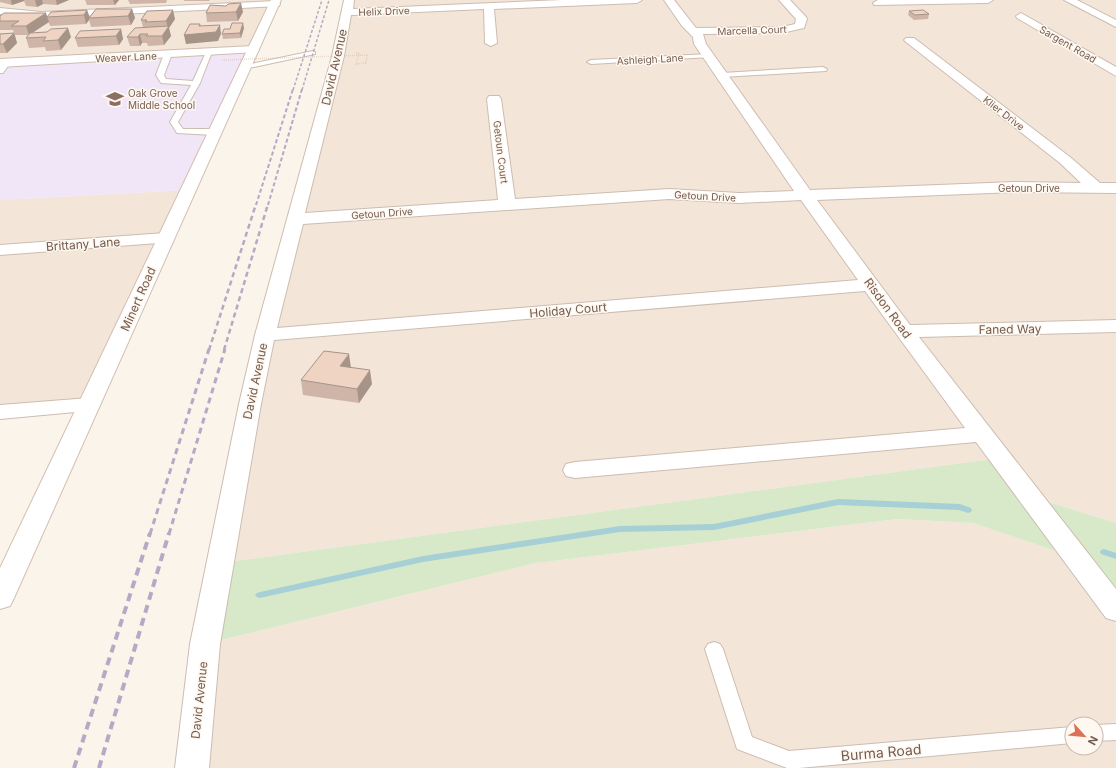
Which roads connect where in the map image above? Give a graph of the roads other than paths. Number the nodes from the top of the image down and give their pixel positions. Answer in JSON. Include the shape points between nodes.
{"nodes":[{"id":1,"x":349,"y":0,"type":"edge"},
{"id":2,"x":638,"y":0,"type":"edge"},
{"id":3,"x":669,"y":0,"type":"edge"},
{"id":4,"x":784,"y":0,"type":"edge"},
{"id":5,"x":988,"y":0,"type":"edge"},
{"id":6,"x":1069,"y":0,"type":"edge"},
{"id":7,"x":275,"y":2,"type":"edge"},
{"id":8,"x":878,"y":3,"type":"dead end"},
{"id":9,"x":489,"y":7,"type":"junction"},
{"id":10,"x":0,"y":11,"type":"edge"},
{"id":11,"x":347,"y":12,"type":"junction"},
{"id":12,"x":1021,"y":16,"type":"dead end"},
{"id":13,"x":1116,"y":24,"type":"edge"},
{"id":14,"x":695,"y":31,"type":"junction"},
{"id":15,"x":910,"y":40,"type":"dead end"},
{"id":16,"x":491,"y":44,"type":"dead end"},
{"id":17,"x":209,"y":52,"type":"junction"},
{"id":18,"x":313,"y":53,"type":"dead end"},
{"id":19,"x":168,"y":54,"type":"junction"},
{"id":20,"x":709,"y":56,"type":"junction"},
{"id":21,"x":1116,"y":56,"type":"edge"},
{"id":22,"x":249,"y":58,"type":"junction"},
{"id":23,"x":1092,"y":58,"type":"junction"},
{"id":24,"x":591,"y":62,"type":"dead end"},
{"id":25,"x":2,"y":65,"type":"edge"},
{"id":26,"x":823,"y":69,"type":"dead end"},
{"id":27,"x":1116,"y":72,"type":"edge"},
{"id":28,"x":722,"y":75,"type":"junction"},
{"id":29,"x":196,"y":83,"type":"junction"},
{"id":30,"x":494,"y":99,"type":"dead end"},
{"id":31,"x":214,"y":132,"type":"junction"},
{"id":32,"x":1096,"y":188,"type":"junction"},
{"id":33,"x":1116,"y":188,"type":"edge"},
{"id":34,"x":805,"y":195,"type":"junction"},
{"id":35,"x":507,"y":204,"type":"junction"},
{"id":36,"x":295,"y":219,"type":"junction"},
{"id":37,"x":165,"y":238,"type":"junction"},
{"id":38,"x":0,"y":250,"type":"edge"},
{"id":39,"x":871,"y":285,"type":"junction"},
{"id":40,"x":1116,"y":326,"type":"edge"},
{"id":41,"x":904,"y":332,"type":"junction"},
{"id":42,"x":265,"y":335,"type":"junction"},
{"id":43,"x":89,"y":405,"type":"junction"},
{"id":44,"x":0,"y":412,"type":"edge"},
{"id":45,"x":982,"y":434,"type":"junction"},
{"id":46,"x":575,"y":470,"type":"dead end"},
{"id":47,"x":0,"y":598,"type":"edge"},
{"id":48,"x":1116,"y":610,"type":"edge"},
{"id":49,"x":714,"y":649,"type":"dead end"},
{"id":50,"x":1116,"y":732,"type":"edge"},
{"id":51,"x":1104,"y":733,"type":"edge"},
{"id":52,"x":1064,"y":736,"type":"edge"},
{"id":53,"x":192,"y":768,"type":"edge"}],
"edges":[{"from":1,"to":11,"type":"street","name":"David Avenue"},
{"from":2,"to":9,"type":"street","name":"Helix Drive"},
{"from":3,"to":14,"type":"street","name":"Risdon Road","via":[[687,26]]},
{"from":4,"to":14,"type":"street","name":"Marcella Court","via":[[802,19],[800,26],[782,30]]},
{"from":5,"to":8,"type":"street"},
{"from":6,"to":13,"type":"street"},
{"from":7,"to":10,"type":"street","via":[[41,15]]},
{"from":7,"to":22,"type":"street","name":"Minert Road"},
{"from":9,"to":11,"type":"street","name":"Helix Drive"},
{"from":9,"to":16,"type":"street"},
{"from":11,"to":36,"type":"street","name":"David Avenue"},
{"from":12,"to":23,"type":"street","name":"Sargent Road"},
{"from":14,"to":20,"type":"street","name":"Risdon Road"},
{"from":15,"to":32,"type":"street","name":"Klier Drive","via":[[1065,160]]},
{"from":17,"to":19,"type":"street","name":"Weaver Lane"},
{"from":17,"to":22,"type":"street","name":"Weaver Lane"},
{"from":17,"to":29,"type":"lane"},
{"from":18,"to":22,"type":"lane","via":[[296,55],[263,65]]},
{"from":19,"to":25,"type":"street","name":"Weaver Lane"},
{"from":19,"to":29,"type":"lane","via":[[160,75],[164,81]]},
{"from":20,"to":24,"type":"lane","name":"Ashleigh Lane"},
{"from":20,"to":28,"type":"street","name":"Risdon Road"},
{"from":21,"to":23,"type":"street"},
{"from":22,"to":31,"type":"street","name":"Minert Road"},
{"from":23,"to":27,"type":"street","name":"Sargent Road"},
{"from":26,"to":28,"type":"lane"},
{"from":28,"to":34,"type":"street","name":"Risdon Road"},
{"from":29,"to":31,"type":"lane","via":[[174,122],[180,131]]},
{"from":30,"to":35,"type":"street","name":"Getoun Court"},
{"from":31,"to":37,"type":"street","name":"Minert Road"},
{"from":32,"to":33,"type":"street","name":"Getoun Drive"},
{"from":32,"to":34,"type":"street","name":"Getoun Drive","via":[[1007,187]]},
{"from":34,"to":35,"type":"street","name":"Getoun Drive","via":[[739,198],[669,194]]},
{"from":34,"to":39,"type":"street","name":"Risdon Road"},
{"from":35,"to":36,"type":"street","name":"Getoun Drive"},
{"from":36,"to":42,"type":"street","name":"David Avenue"},
{"from":37,"to":38,"type":"street","name":"Brittany Lane"},
{"from":37,"to":43,"type":"street","name":"Minert Road"},
{"from":39,"to":41,"type":"street","name":"Risdon Road"},
{"from":39,"to":42,"type":"street","name":"Holiday Court"},
{"from":40,"to":41,"type":"street","name":"Faned Way"},
{"from":41,"to":45,"type":"street","name":"Risdon Road"},
{"from":42,"to":53,"type":"street","name":"David Avenue","via":[[205,644]]},
{"from":43,"to":44,"type":"street"},
{"from":43,"to":47,"type":"street","name":"Minert Road"},
{"from":45,"to":46,"type":"street"},
{"from":45,"to":48,"type":"street","name":"Risdon Road"},
{"from":49,"to":52,"type":"lane","name":"Burma Road","via":[[744,743],[789,760]]},
{"from":50,"to":51,"type":"lane"}]}
